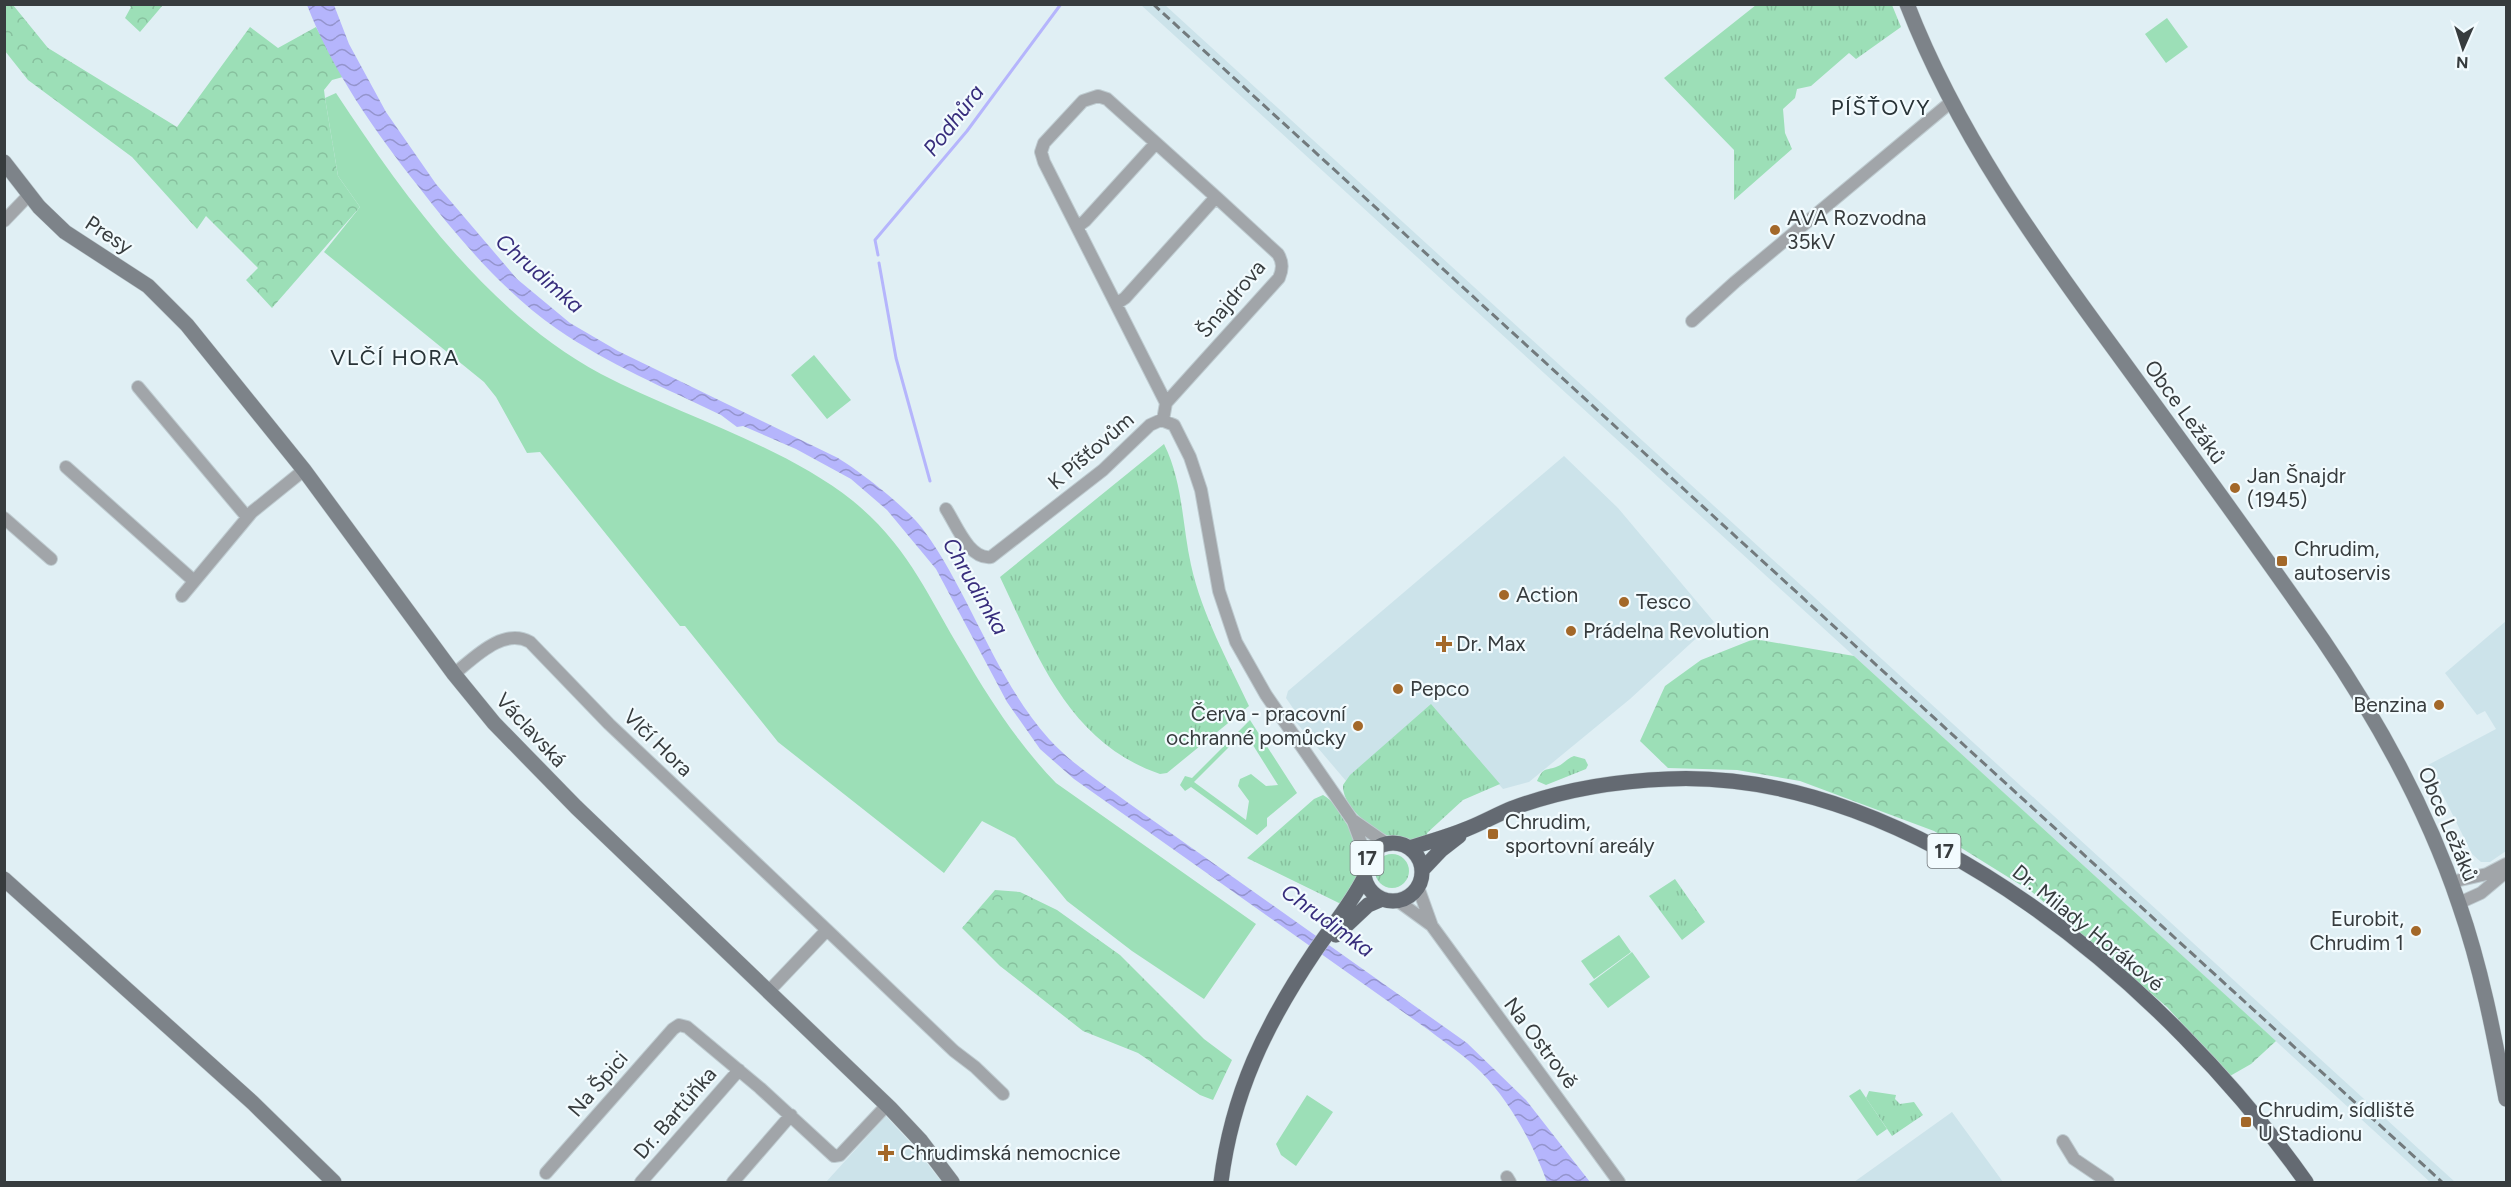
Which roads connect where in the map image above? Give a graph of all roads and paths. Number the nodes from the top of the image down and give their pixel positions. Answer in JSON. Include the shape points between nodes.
{"nodes":[{"id":1,"x":1907,"y":4,"type":"edge"},
{"id":2,"x":1951,"y":102,"type":"junction"},
{"id":3,"x":1156,"y":143,"type":"junction"},
{"id":4,"x":4,"y":162,"type":"edge"},
{"id":5,"x":29,"y":195,"type":"junction"},
{"id":6,"x":1216,"y":197,"type":"junction"},
{"id":7,"x":4,"y":221,"type":"edge"},
{"id":8,"x":1077,"y":227,"type":"junction"},
{"id":9,"x":1116,"y":304,"type":"junction"},
{"id":10,"x":1692,"y":321,"type":"dead end"},
{"id":11,"x":197,"y":336,"type":"joint"},
{"id":12,"x":138,"y":387,"type":"dead end"},
{"id":13,"x":1166,"y":403,"type":"junction"},
{"id":14,"x":1163,"y":420,"type":"junction"},
{"id":15,"x":66,"y":467,"type":"dead end"},
{"id":16,"x":304,"y":470,"type":"junction"},
{"id":17,"x":946,"y":509,"type":"dead end"},
{"id":18,"x":247,"y":517,"type":"junction"},
{"id":19,"x":4,"y":518,"type":"edge"},
{"id":20,"x":51,"y":559,"type":"dead end"},
{"id":21,"x":194,"y":581,"type":"junction"},
{"id":22,"x":183,"y":596,"type":"dead end"},
{"id":23,"x":454,"y":674,"type":"junction"},
{"id":24,"x":1353,"y":821,"type":"junction"},
{"id":25,"x":1468,"y":828,"type":"junction"},
{"id":26,"x":1387,"y":844,"type":"junction"},
{"id":27,"x":1410,"y":849,"type":"junction"},
{"id":28,"x":1367,"y":859,"type":"junction"},
{"id":29,"x":2506,"y":864,"type":"edge"},
{"id":30,"x":1422,"y":870,"type":"junction"},
{"id":31,"x":2506,"y":872,"type":"edge"},
{"id":32,"x":1364,"y":878,"type":"junction"},
{"id":33,"x":4,"y":879,"type":"edge"},
{"id":34,"x":2451,"y":882,"type":"junction"},
{"id":35,"x":1418,"y":886,"type":"junction"},
{"id":36,"x":1382,"y":899,"type":"junction"},
{"id":37,"x":1398,"y":901,"type":"junction"},
{"id":38,"x":2459,"y":903,"type":"junction"},
{"id":39,"x":1341,"y":924,"type":"junction"},
{"id":40,"x":1432,"y":926,"type":"junction"},
{"id":41,"x":827,"y":930,"type":"junction"},
{"id":42,"x":768,"y":992,"type":"junction"},
{"id":43,"x":739,"y":1070,"type":"junction"},
{"id":44,"x":1241,"y":1092,"type":"junction"},
{"id":45,"x":1003,"y":1094,"type":"dead end"},
{"id":46,"x":2506,"y":1100,"type":"edge"},
{"id":47,"x":887,"y":1105,"type":"junction"},
{"id":48,"x":791,"y":1115,"type":"junction"},
{"id":49,"x":2063,"y":1141,"type":"dead end"},
{"id":50,"x":546,"y":1173,"type":"dead end"},
{"id":51,"x":334,"y":1182,"type":"edge"},
{"id":52,"x":641,"y":1182,"type":"edge"},
{"id":53,"x":733,"y":1182,"type":"edge"},
{"id":54,"x":952,"y":1182,"type":"edge"},
{"id":55,"x":1221,"y":1182,"type":"edge"},
{"id":56,"x":1229,"y":1182,"type":"edge"},
{"id":57,"x":1619,"y":1182,"type":"edge"},
{"id":58,"x":2108,"y":1182,"type":"edge"},
{"id":59,"x":2306,"y":1182,"type":"edge"}],
"edges":[{"from":1,"to":2,"type":"street","name":"Obce Ležáků"},
{"from":2,"to":10,"type":"street"},
{"from":2,"to":34,"type":"street","name":"Obce Ležáků","via":[[1995,180],[2046,256],[2353,684],[2402,769]]},
{"from":3,"to":6,"type":"street","name":"Šnajdrova"},
{"from":3,"to":8,"type":"street"},
{"from":3,"to":8,"type":"street","name":"Šnajdrova","via":[[1107,99],[1098,96],[1083,101],[1042,147],[1042,156]]},
{"from":4,"to":5,"type":"street","name":"Presy"},
{"from":5,"to":7,"type":"street"},
{"from":5,"to":11,"type":"street","name":"Presy","via":[[65,232],[154,292]]},
{"from":6,"to":9,"type":"street"},
{"from":6,"to":13,"type":"street","name":"Šnajdrova","via":[[1278,254],[1282,272]]},
{"from":8,"to":9,"type":"street","name":"Šnajdrova"},
{"from":9,"to":13,"type":"street","name":"Šnajdrova"},
{"from":11,"to":16,"type":"street","name":"Václavská"},
{"from":12,"to":18,"type":"street"},
{"from":13,"to":14,"type":"street"},
{"from":14,"to":17,"type":"street","name":"K Píšťovům","via":[[1150,425],[1103,470],[991,557],[981,557],[972,550]]},
{"from":14,"to":24,"type":"street","name":"K Píšťovům","via":[[1177,429],[1196,476],[1219,591],[1236,642],[1277,712]]},
{"from":15,"to":21,"type":"street"},
{"from":16,"to":18,"type":"street"},
{"from":16,"to":23,"type":"street","name":"Václavská"},
{"from":18,"to":21,"type":"street"},
{"from":19,"to":20,"type":"street"},
{"from":21,"to":22,"type":"street"},
{"from":23,"to":41,"type":"street","name":"Vlčí Hora","via":[[502,639],[530,642],[609,724]]},
{"from":23,"to":42,"type":"street","name":"Václavská","via":[[524,756]]},
{"from":24,"to":26,"type":"street"},
{"from":24,"to":28,"type":"street"},
{"from":25,"to":27,"type":"main road","name":"Dr. Milady Horákové","number":"17"},
{"from":25,"to":30,"type":"main road","name":"Dr. Milady Horákové","number":"17"},
{"from":25,"to":59,"type":"main road","name":"Dr. Milady Horákové","number":"17","via":[[1512,809],[1571,792],[1686,779],[1740,782],[1787,792],[1893,827],[1947,852],[1990,878],[2053,922],[2129,984],[2236,1093]]},
{"from":26,"to":27,"type":"main road","number":"17"},
{"from":26,"to":28,"type":"main road","number":"17","via":[[1379,846]]},
{"from":27,"to":30,"type":"main road","number":"17"},
{"from":28,"to":32,"type":"main road","number":"17"},
{"from":29,"to":34,"type":"street","via":[[2487,874]]},
{"from":30,"to":35,"type":"main road"},
{"from":31,"to":38,"type":"street","via":[[2481,893]]},
{"from":32,"to":36,"type":"main road","number":"17"},
{"from":32,"to":39,"type":"main road","number":"17"},
{"from":33,"to":51,"type":"street","via":[[253,1102]]},
{"from":34,"to":38,"type":"street","name":"Obce Ležáků"},
{"from":35,"to":37,"type":"main road","number":"17"},
{"from":35,"to":40,"type":"street","name":"Na Ostrově"},
{"from":36,"to":37,"type":"main road","number":"17"},
{"from":36,"to":39,"type":"main road","number":"17"},
{"from":37,"to":40,"type":"street","name":"Na Ostrově"},
{"from":38,"to":46,"type":"street","name":"Obce Ležáků","via":[[2479,972]]},
{"from":39,"to":44,"type":"main road","number":"17","via":[[1306,965],[1270,1023]]},
{"from":40,"to":57,"type":"street","name":"Na Ostrově"},
{"from":41,"to":42,"type":"street"},
{"from":41,"to":45,"type":"street","name":"Vlčí Hora"},
{"from":42,"to":47,"type":"street","name":"Václavská"},
{"from":43,"to":48,"type":"street"},
{"from":43,"to":50,"type":"street","name":"Na Špici","via":[[682,1024],[673,1029]]},
{"from":43,"to":52,"type":"street","name":"Dr. Bartůňka"},
{"from":44,"to":55,"type":"main road","number":"17"},
{"from":44,"to":56,"type":"main road","number":"17"},
{"from":47,"to":48,"type":"street","via":[[836,1157]]},
{"from":47,"to":54,"type":"street","name":"Václavská"},
{"from":48,"to":53,"type":"street"},
{"from":49,"to":58,"type":"street","via":[[2074,1160]]}]}
